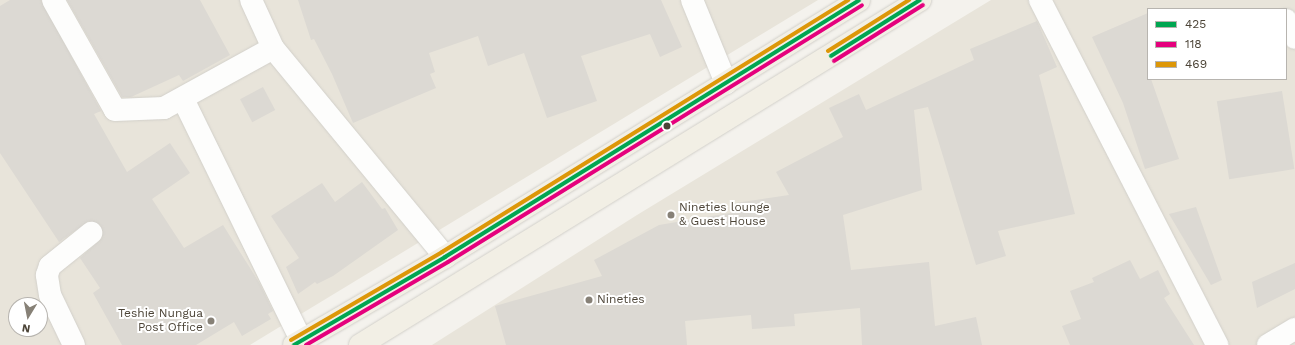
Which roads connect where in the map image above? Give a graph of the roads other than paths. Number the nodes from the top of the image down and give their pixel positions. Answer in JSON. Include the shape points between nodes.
{"nodes":[{"id":1,"x":53,"y":0,"type":"edge"},
{"id":2,"x":251,"y":0,"type":"edge"},
{"id":3,"x":692,"y":0,"type":"edge"},
{"id":4,"x":859,"y":0,"type":"edge"},
{"id":5,"x":920,"y":0,"type":"edge"},
{"id":6,"x":1040,"y":0,"type":"edge"},
{"id":7,"x":1287,"y":22,"type":"edge"},
{"id":8,"x":1295,"y":38,"type":"edge"},
{"id":9,"x":273,"y":48,"type":"junction"},
{"id":10,"x":726,"y":83,"type":"junction"},
{"id":11,"x":183,"y":99,"type":"junction"},
{"id":12,"x":91,"y":233,"type":"dead end"},
{"id":13,"x":445,"y":257,"type":"junction"},
{"id":14,"x":1295,"y":329,"type":"edge"},
{"id":15,"x":297,"y":342,"type":"edge"},
{"id":16,"x":74,"y":345,"type":"edge"},
{"id":17,"x":360,"y":345,"type":"edge"},
{"id":18,"x":1217,"y":345,"type":"edge"},
{"id":19,"x":1269,"y":345,"type":"edge"}],
"edges":[{"from":1,"to":11,"type":"street","via":[[114,110],[164,108]]},
{"from":2,"to":9,"type":"street"},
{"from":3,"to":10,"type":"street"},
{"from":4,"to":10,"type":"main road"},
{"from":5,"to":17,"type":"main road"},
{"from":6,"to":18,"type":"street"},
{"from":7,"to":8,"type":"street"},
{"from":9,"to":11,"type":"street"},
{"from":9,"to":13,"type":"street"},
{"from":10,"to":13,"type":"main road"},
{"from":11,"to":15,"type":"street"},
{"from":12,"to":16,"type":"street","via":[[50,266],[47,275],[50,295]]},
{"from":13,"to":15,"type":"main road"},
{"from":14,"to":19,"type":"street"}]}
